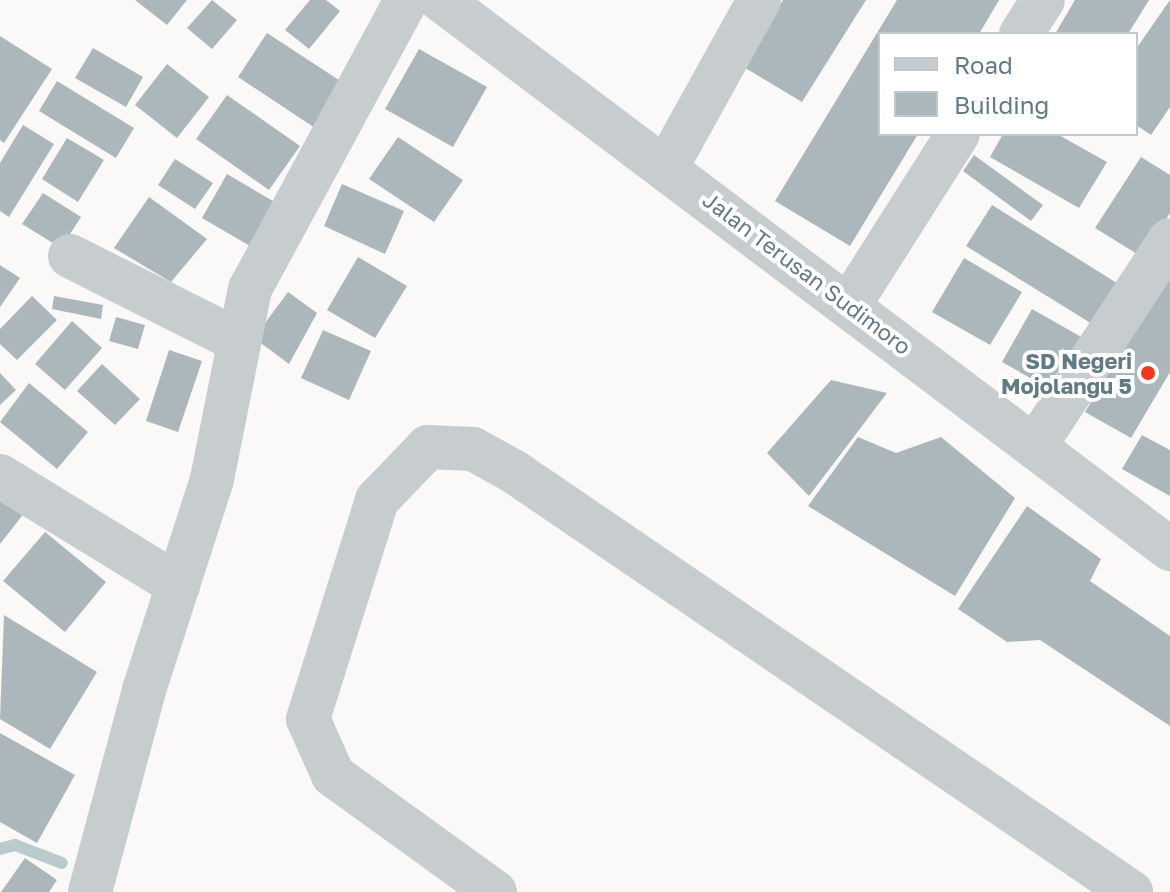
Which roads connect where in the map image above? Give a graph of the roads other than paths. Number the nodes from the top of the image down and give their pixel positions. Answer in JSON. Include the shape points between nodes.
{"nodes":[{"id":1,"x":406,"y":0,"type":"edge"},
{"id":2,"x":441,"y":0,"type":"edge"},
{"id":3,"x":759,"y":0,"type":"edge"},
{"id":4,"x":1043,"y":0,"type":"edge"},
{"id":5,"x":1022,"y":32,"type":"edge"},
{"id":6,"x":957,"y":136,"type":"edge"},
{"id":7,"x":666,"y":168,"type":"junction"},
{"id":8,"x":1170,"y":240,"type":"edge"},
{"id":9,"x":70,"y":256,"type":"dead end"},
{"id":10,"x":850,"y":304,"type":"junction"},
{"id":11,"x":244,"y":312,"type":"junction"},
{"id":12,"x":1035,"y":446,"type":"junction"},
{"id":13,"x":0,"y":476,"type":"edge"},
{"id":14,"x":1170,"y":549,"type":"edge"},
{"id":15,"x":178,"y":585,"type":"junction"},
{"id":16,"x":90,"y":892,"type":"edge"},
{"id":17,"x":495,"y":892,"type":"edge"},
{"id":18,"x":1131,"y":892,"type":"edge"}],
"edges":[{"from":1,"to":11,"type":"street"},
{"from":2,"to":7,"type":"street","name":"Jalan Terusan Sudimoro"},
{"from":3,"to":7,"type":"street"},
{"from":4,"to":5,"type":"street"},
{"from":6,"to":10,"type":"street"},
{"from":7,"to":10,"type":"street","name":"Jalan Terusan Sudimoro"},
{"from":8,"to":12,"type":"street"},
{"from":9,"to":11,"type":"street"},
{"from":10,"to":12,"type":"street","name":"Jalan Terusan Sudimoro"},
{"from":11,"to":15,"type":"street","via":[[212,479]]},
{"from":12,"to":14,"type":"street","name":"Jalan Terusan Sudimoro"},
{"from":13,"to":15,"type":"street"},
{"from":15,"to":16,"type":"street"},
{"from":17,"to":18,"type":"street","via":[[333,775],[308,719],[377,500],[428,447],[473,449],[513,471]]}]}
